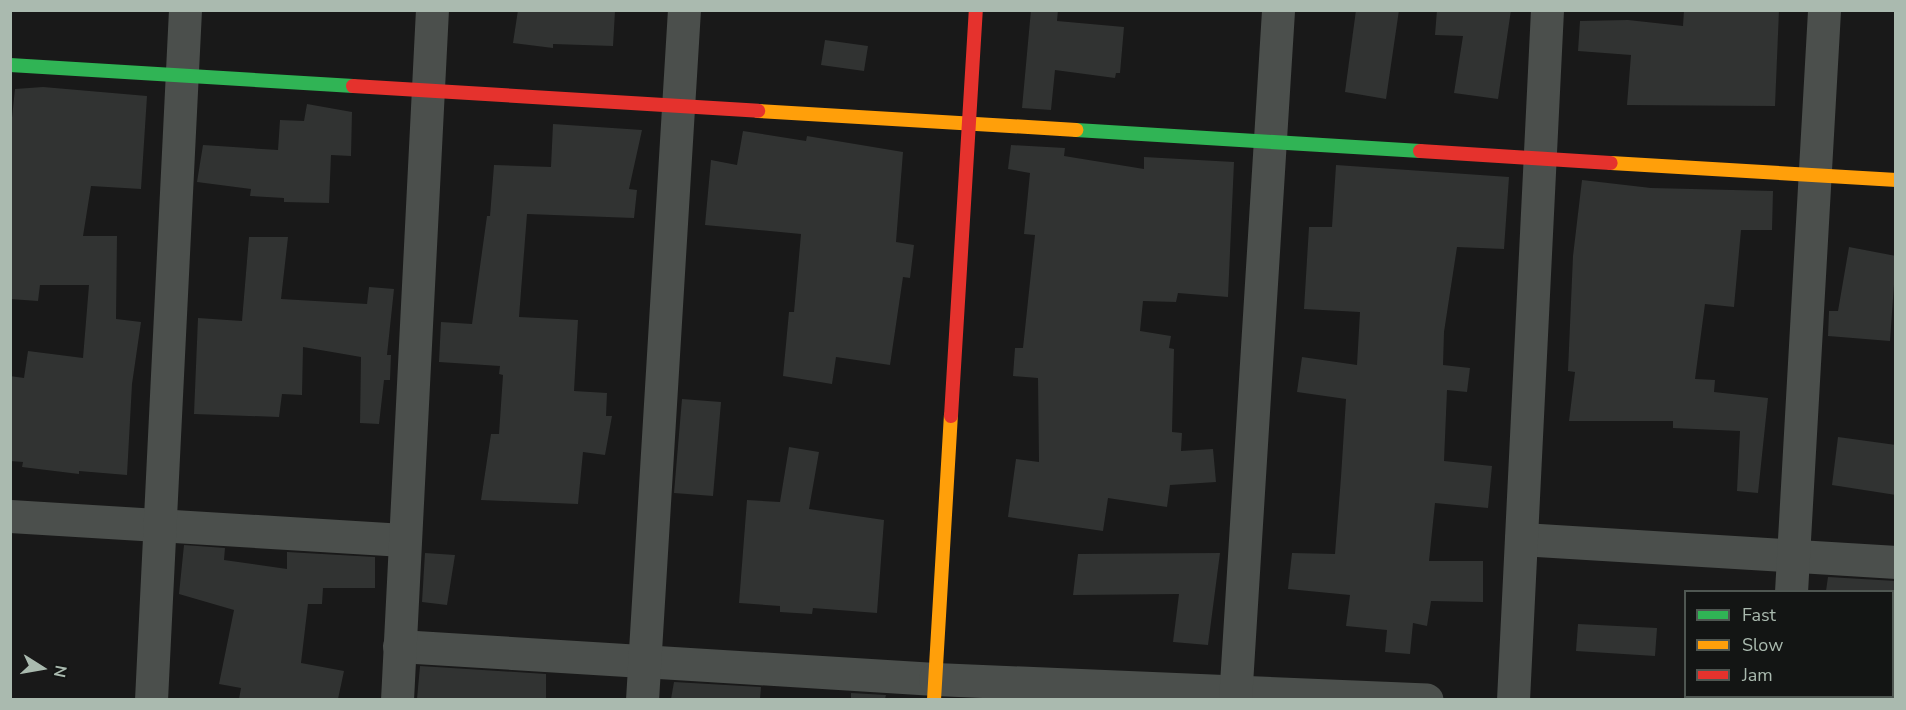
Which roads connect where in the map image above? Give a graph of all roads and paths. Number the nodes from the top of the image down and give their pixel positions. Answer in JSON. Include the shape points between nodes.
{"nodes":[{"id":1,"x":185,"y":10,"type":"edge"},
{"id":2,"x":432,"y":10,"type":"edge"},
{"id":3,"x":684,"y":10,"type":"edge"},
{"id":4,"x":976,"y":10,"type":"edge"},
{"id":5,"x":1278,"y":10,"type":"edge"},
{"id":6,"x":1547,"y":10,"type":"edge"},
{"id":7,"x":1824,"y":10,"type":"edge"},
{"id":8,"x":10,"y":65,"type":"edge"},
{"id":9,"x":182,"y":75,"type":"junction"},
{"id":10,"x":428,"y":90,"type":"junction"},
{"id":11,"x":679,"y":105,"type":"junction"},
{"id":12,"x":967,"y":123,"type":"junction"},
{"id":13,"x":1269,"y":144,"type":"junction"},
{"id":14,"x":1540,"y":159,"type":"junction"},
{"id":15,"x":1815,"y":175,"type":"junction"},
{"id":16,"x":1896,"y":180,"type":"edge"},
{"id":17,"x":10,"y":516,"type":"edge"},
{"id":18,"x":158,"y":525,"type":"junction"},
{"id":19,"x":1521,"y":539,"type":"junction"},
{"id":20,"x":403,"y":540,"type":"junction"},
{"id":21,"x":1793,"y":556,"type":"junction"},
{"id":22,"x":1896,"y":562,"type":"edge"},
{"id":23,"x":1791,"y":590,"type":"edge"},
{"id":24,"x":399,"y":646,"type":"junction"},
{"id":25,"x":645,"y":661,"type":"junction"},
{"id":26,"x":934,"y":689,"type":"edge"},
{"id":27,"x":1235,"y":695,"type":"edge"},
{"id":28,"x":151,"y":699,"type":"edge"},
{"id":29,"x":397,"y":699,"type":"edge"},
{"id":30,"x":642,"y":699,"type":"edge"},
{"id":31,"x":1427,"y":699,"type":"edge"},
{"id":32,"x":1513,"y":699,"type":"edge"}],
"edges":[{"from":1,"to":9,"type":"street"},
{"from":2,"to":10,"type":"street"},
{"from":3,"to":11,"type":"street"},
{"from":4,"to":12,"type":"street"},
{"from":5,"to":13,"type":"street"},
{"from":6,"to":14,"type":"street"},
{"from":7,"to":15,"type":"street"},
{"from":8,"to":9,"type":"street"},
{"from":9,"to":10,"type":"street"},
{"from":9,"to":18,"type":"street"},
{"from":10,"to":11,"type":"street"},
{"from":10,"to":20,"type":"street"},
{"from":11,"to":12,"type":"street"},
{"from":11,"to":25,"type":"street"},
{"from":12,"to":13,"type":"street"},
{"from":12,"to":26,"type":"street"},
{"from":13,"to":14,"type":"street"},
{"from":13,"to":27,"type":"street"},
{"from":14,"to":15,"type":"street"},
{"from":14,"to":19,"type":"street"},
{"from":15,"to":16,"type":"street"},
{"from":15,"to":21,"type":"street"},
{"from":17,"to":18,"type":"street"},
{"from":18,"to":20,"type":"street"},
{"from":18,"to":28,"type":"street"},
{"from":19,"to":21,"type":"street"},
{"from":19,"to":32,"type":"street"},
{"from":20,"to":24,"type":"street"},
{"from":21,"to":22,"type":"street"},
{"from":21,"to":23,"type":"street"},
{"from":24,"to":25,"type":"street"},
{"from":24,"to":29,"type":"street"},
{"from":25,"to":26,"type":"street"},
{"from":25,"to":30,"type":"street"},
{"from":26,"to":27,"type":"street"},
{"from":27,"to":31,"type":"street"}]}
